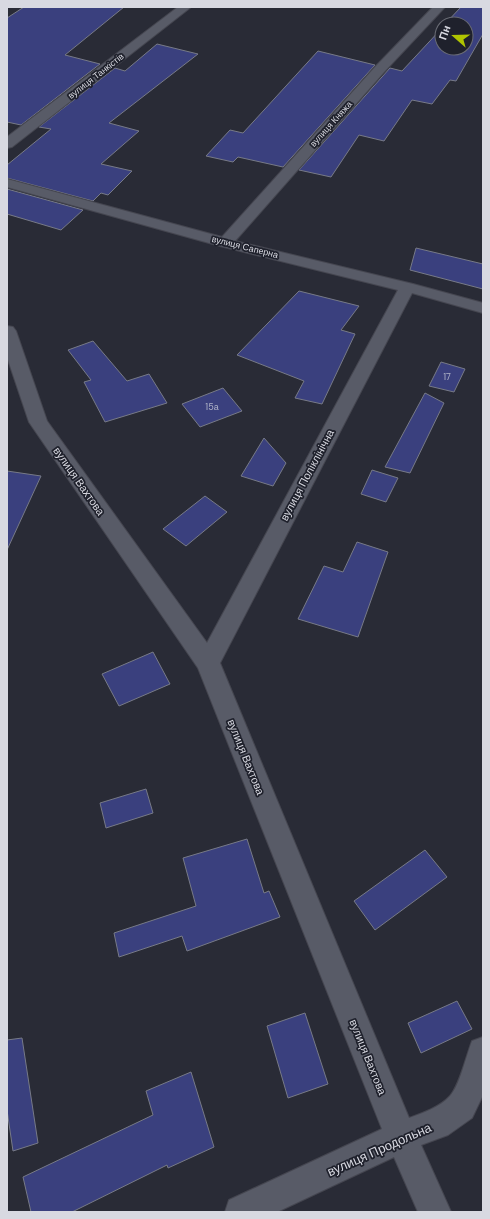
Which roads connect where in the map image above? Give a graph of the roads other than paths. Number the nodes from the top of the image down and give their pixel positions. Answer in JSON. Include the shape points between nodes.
{"nodes":[{"id":1,"x":185,"y":7,"type":"edge"},
{"id":2,"x":439,"y":7,"type":"edge"},
{"id":3,"x":7,"y":144,"type":"edge"},
{"id":4,"x":7,"y":184,"type":"edge"},
{"id":5,"x":225,"y":243,"type":"junction"},
{"id":6,"x":407,"y":287,"type":"junction"},
{"id":7,"x":483,"y":308,"type":"edge"},
{"id":8,"x":7,"y":331,"type":"edge"},
{"id":9,"x":208,"y":663,"type":"junction"},
{"id":10,"x":483,"y":1052,"type":"edge"},
{"id":11,"x":401,"y":1137,"type":"junction"},
{"id":12,"x":241,"y":1212,"type":"edge"},
{"id":13,"x":435,"y":1212,"type":"edge"}],
"edges":[{"from":1,"to":3,"type":"street","name":"вулиця Танкістів"},
{"from":2,"to":5,"type":"street","name":"вулиця Княжа","via":[[380,69]]},
{"from":4,"to":5,"type":"street","name":"вулиця Саперна"},
{"from":5,"to":6,"type":"street","name":"вулиця Саперна"},
{"from":6,"to":7,"type":"street","name":"вулиця Саперна"},
{"from":6,"to":9,"type":"street","name":"вулиця Поліклінічна"},
{"from":8,"to":9,"type":"street","name":"вулиця Вахтова","via":[[38,422]]},
{"from":9,"to":11,"type":"street","name":"вулиця Вахтова"},
{"from":10,"to":11,"type":"street","name":"вулиця Продольна","via":[[474,1081],[460,1107],[437,1124]]},
{"from":11,"to":12,"type":"street","name":"вулиця Продольна"},
{"from":11,"to":13,"type":"street","name":"вулиця Вахтова"}]}
